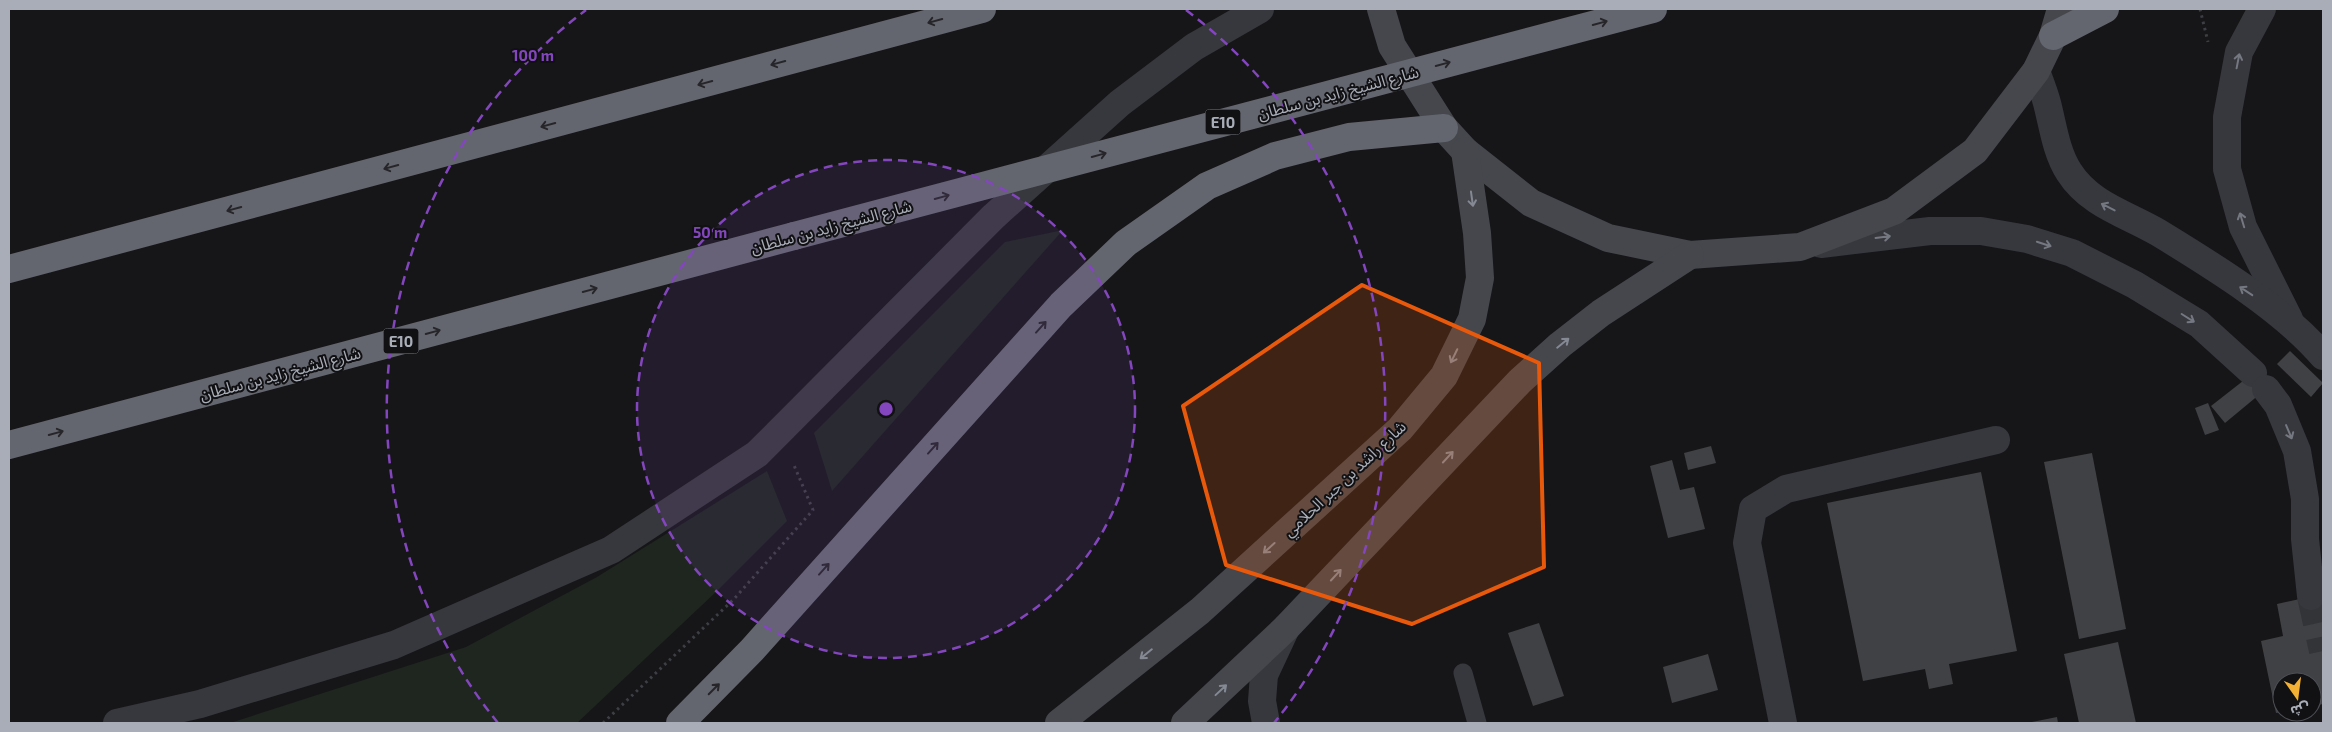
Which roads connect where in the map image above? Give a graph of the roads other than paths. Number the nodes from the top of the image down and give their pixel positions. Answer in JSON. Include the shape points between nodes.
{"nodes":[{"id":1,"x":982,"y":9,"type":"edge"},
{"id":2,"x":1260,"y":9,"type":"edge"},
{"id":3,"x":1381,"y":9,"type":"edge"},
{"id":4,"x":1653,"y":9,"type":"edge"},
{"id":5,"x":2061,"y":9,"type":"edge"},
{"id":6,"x":2105,"y":9,"type":"edge"},
{"id":7,"x":2262,"y":9,"type":"edge"},
{"id":8,"x":2052,"y":36,"type":"junction"},
{"id":9,"x":2036,"y":71,"type":"junction"},
{"id":10,"x":1444,"y":128,"type":"junction"},
{"id":11,"x":1465,"y":151,"type":"junction"},
{"id":12,"x":1800,"y":247,"type":"junction"},
{"id":13,"x":1690,"y":255,"type":"junction"},
{"id":14,"x":9,"y":269,"type":"edge"},
{"id":15,"x":2293,"y":327,"type":"junction"},
{"id":16,"x":2323,"y":356,"type":"edge"},
{"id":17,"x":1996,"y":440,"type":"dead end"},
{"id":18,"x":9,"y":445,"type":"edge"},
{"id":19,"x":2311,"y":596,"type":"tunnel mouth"},
{"id":20,"x":1286,"y":628,"type":"junction"},
{"id":21,"x":1463,"y":673,"type":"dead end"},
{"id":22,"x":117,"y":723,"type":"edge"},
{"id":23,"x":680,"y":723,"type":"edge"},
{"id":24,"x":1059,"y":723,"type":"edge"},
{"id":25,"x":1185,"y":723,"type":"edge"},
{"id":26,"x":1266,"y":723,"type":"edge"},
{"id":27,"x":1477,"y":723,"type":"edge"},
{"id":28,"x":1783,"y":723,"type":"edge"}],
"edges":[{"from":1,"to":14,"type":"highway","one_way":true},
{"from":2,"to":22,"type":"street","via":[[1194,47],[1120,103],[993,217],[757,454],[611,550],[394,645],[200,704]]},
{"from":3,"to":10,"type":"main road","via":[[1392,46]]},
{"from":18,"to":4,"type":"highway","name":"شارع الشيخ زايد بن سلطان","number":"E10","one_way":true,"bridge":true},
{"from":5,"to":8,"type":"main road"},
{"from":6,"to":8,"type":"highway"},
{"from":15,"to":7,"type":"street","one_way":true,"via":[[2243,227],[2228,169],[2227,117],[2239,52]]},
{"from":8,"to":9,"type":"main road"},
{"from":9,"to":12,"type":"main road","via":[[1975,151],[1894,211]]},
{"from":15,"to":9,"type":"street","one_way":true,"via":[[2268,305],[2158,233],[2092,199],[2069,172],[2053,133]]},
{"from":10,"to":11,"type":"main road"},
{"from":23,"to":10,"type":"highway","one_way":true,"via":[[752,650],[1060,305],[1126,243],[1207,186],[1275,156],[1349,137]]},
{"from":11,"to":13,"type":"main road","via":[[1531,203],[1608,238]]},
{"from":11,"to":24,"type":"main road","name":"شارع راشد بن جبر الحلامي","one_way":true,"via":[[1480,278],[1472,319],[1444,376],[1400,429],[1200,611]]},
{"from":12,"to":13,"type":"main road"},
{"from":12,"to":19,"type":"street","one_way":true,"via":[[1930,231],[1981,231],[2028,239],[2072,253],[2135,285],[2199,324],[2260,381],[2278,405],[2297,451],[2305,499]]},
{"from":20,"to":13,"type":"main road","one_way":true,"via":[[1520,381],[1601,313]]},
{"from":15,"to":16,"type":"street"},
{"from":17,"to":28,"type":"street","via":[[1786,489],[1753,509],[1747,543]]},
{"from":25,"to":20,"type":"main road","one_way":true},
{"from":20,"to":26,"type":"street","via":[[1264,675],[1262,701]]},
{"from":21,"to":27,"type":"lane"}]}
